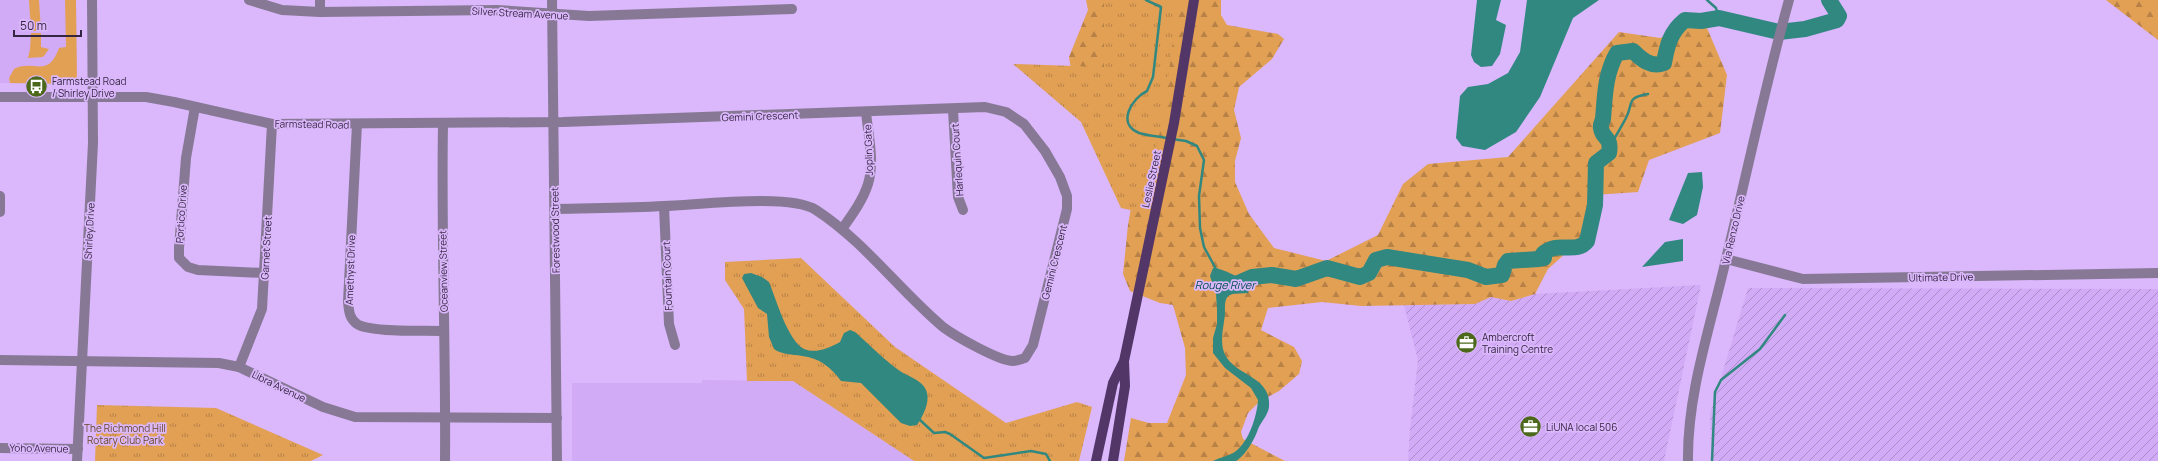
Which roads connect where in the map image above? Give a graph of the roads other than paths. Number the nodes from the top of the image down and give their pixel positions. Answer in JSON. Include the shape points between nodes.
{"nodes":[{"id":1,"x":92,"y":0,"type":"edge"},
{"id":2,"x":249,"y":0,"type":"edge"},
{"id":3,"x":320,"y":0,"type":"edge"},
{"id":4,"x":552,"y":0,"type":"edge"},
{"id":5,"x":1194,"y":0,"type":"edge"},
{"id":6,"x":1789,"y":0,"type":"edge"},
{"id":7,"x":436,"y":5,"type":"edge"},
{"id":8,"x":792,"y":9,"type":"dead end"},
{"id":9,"x":320,"y":12,"type":"junction"},
{"id":10,"x":552,"y":14,"type":"junction"},
{"id":11,"x":0,"y":97,"type":"edge"},
{"id":12,"x":94,"y":98,"type":"junction"},
{"id":13,"x":195,"y":107,"type":"junction"},
{"id":14,"x":953,"y":110,"type":"junction"},
{"id":15,"x":866,"y":112,"type":"junction"},
{"id":16,"x":554,"y":122,"type":"junction"},
{"id":17,"x":272,"y":124,"type":"junction"},
{"id":18,"x":357,"y":124,"type":"junction"},
{"id":19,"x":443,"y":124,"type":"junction"},
{"id":20,"x":0,"y":196,"type":"edge"},
{"id":21,"x":664,"y":206,"type":"junction"},
{"id":22,"x":555,"y":209,"type":"junction"},
{"id":23,"x":963,"y":210,"type":"dead end"},
{"id":24,"x":0,"y":212,"type":"edge"},
{"id":25,"x":842,"y":229,"type":"junction"},
{"id":26,"x":1726,"y":259,"type":"junction"},
{"id":27,"x":263,"y":273,"type":"junction"},
{"id":28,"x":2158,"y":273,"type":"edge"},
{"id":29,"x":444,"y":331,"type":"junction"},
{"id":30,"x":675,"y":345,"type":"dead end"},
{"id":31,"x":0,"y":360,"type":"edge"},
{"id":32,"x":83,"y":360,"type":"junction"},
{"id":33,"x":1124,"y":361,"type":"junction"},
{"id":34,"x":238,"y":367,"type":"junction"},
{"id":35,"x":445,"y":418,"type":"junction"},
{"id":36,"x":557,"y":418,"type":"junction"},
{"id":37,"x":0,"y":448,"type":"edge"},
{"id":38,"x":78,"y":448,"type":"junction"},
{"id":39,"x":77,"y":461,"type":"edge"},
{"id":40,"x":445,"y":461,"type":"edge"},
{"id":41,"x":557,"y":461,"type":"edge"},
{"id":42,"x":1096,"y":461,"type":"edge"},
{"id":43,"x":1113,"y":461,"type":"edge"},
{"id":44,"x":1688,"y":461,"type":"edge"}],
"edges":[{"from":1,"to":12,"type":"street","name":"Shirley Drive"},
{"from":2,"to":9,"type":"street","name":"Silver Stream Avenue","via":[[282,10]]},
{"from":3,"to":9,"type":"street"},
{"from":4,"to":10,"type":"street","name":"Forestwood Street"},
{"from":5,"to":33,"type":"main road","name":"Leslie Street","via":[[1168,157]]},
{"from":6,"to":26,"type":"street","name":"Via Renzo Drive","via":[[1772,60]]},
{"from":7,"to":9,"type":"street","name":"Silver Stream Avenue"},
{"from":7,"to":10,"type":"street","name":"Silver Stream Avenue"},
{"from":8,"to":10,"type":"street","name":"Silver Stream Avenue","via":[[589,16]]},
{"from":10,"to":16,"type":"street","name":"Forestwood Street"},
{"from":11,"to":12,"type":"street","name":"Farmstead Road"},
{"from":12,"to":13,"type":"street","name":"Farmstead Road","via":[[146,97]]},
{"from":12,"to":32,"type":"street","name":"Shirley Drive"},
{"from":13,"to":17,"type":"street","name":"Farmstead Road"},
{"from":13,"to":27,"type":"street","name":"Portico Drive","via":[[186,158],[179,258],[188,267],[198,270]]},
{"from":14,"to":15,"type":"street","name":"Gemini Crescent"},
{"from":14,"to":23,"type":"street","name":"Harlequin Court","via":[[958,197]]},
{"from":14,"to":25,"type":"street","name":"Gemini Crescent","via":[[985,107],[1006,112],[1024,124],[1045,151],[1060,177],[1066,196],[1067,209],[1045,300],[1033,345],[1025,358],[1013,361],[996,356],[944,327]]},
{"from":15,"to":16,"type":"street","name":"Gemini Crescent"},
{"from":15,"to":25,"type":"street","name":"Joplin Gate","via":[[870,168],[868,183],[862,199]]},
{"from":16,"to":19,"type":"street","name":"Farmstead Road"},
{"from":16,"to":22,"type":"street","name":"Forestwood Street"},
{"from":17,"to":18,"type":"street","name":"Farmstead Road"},
{"from":17,"to":27,"type":"street","name":"Garnet Street"},
{"from":18,"to":19,"type":"street","name":"Farmstead Road"},
{"from":18,"to":29,"type":"street","name":"Amethyst Drive","via":[[349,315],[358,325],[374,329]]},
{"from":19,"to":29,"type":"street","name":"Oceanview Street"},
{"from":20,"to":24,"type":"street"},
{"from":21,"to":22,"type":"street","name":"Gemini Crescent"},
{"from":21,"to":25,"type":"street","name":"Gemini Crescent","via":[[789,202],[815,209]]},
{"from":21,"to":30,"type":"street","name":"Fountain Court","via":[[669,324]]},
{"from":22,"to":36,"type":"street","name":"Forestwood Street"},
{"from":26,"to":28,"type":"street","name":"Ultimate Drive","via":[[1803,279]]},
{"from":26,"to":44,"type":"street","name":"Via Renzo Drive","via":[[1698,378],[1688,441]]},
{"from":27,"to":34,"type":"street","name":"Garnet Street","via":[[262,309]]},
{"from":29,"to":35,"type":"street","name":"Oceanview Street"},
{"from":31,"to":32,"type":"street","name":"Libra Avenue"},
{"from":32,"to":34,"type":"street","name":"Libra Avenue","via":[[194,361]]},
{"from":32,"to":38,"type":"street","name":"Shirley Drive"},
{"from":33,"to":42,"type":"main road","name":"Leslie Street","via":[[1113,383]]},
{"from":33,"to":43,"type":"main road","name":"Leslie Street","via":[[1125,386]]},
{"from":34,"to":35,"type":"street","name":"Libra Avenue","via":[[338,413],[355,417]]},
{"from":35,"to":36,"type":"street","name":"Libra Avenue"},
{"from":35,"to":40,"type":"street","name":"Oceanview Street"},
{"from":36,"to":41,"type":"street","name":"Forestwood Street"},
{"from":37,"to":38,"type":"street","name":"Yoho Avenue"},
{"from":38,"to":39,"type":"street","name":"Shirley Drive"}]}
